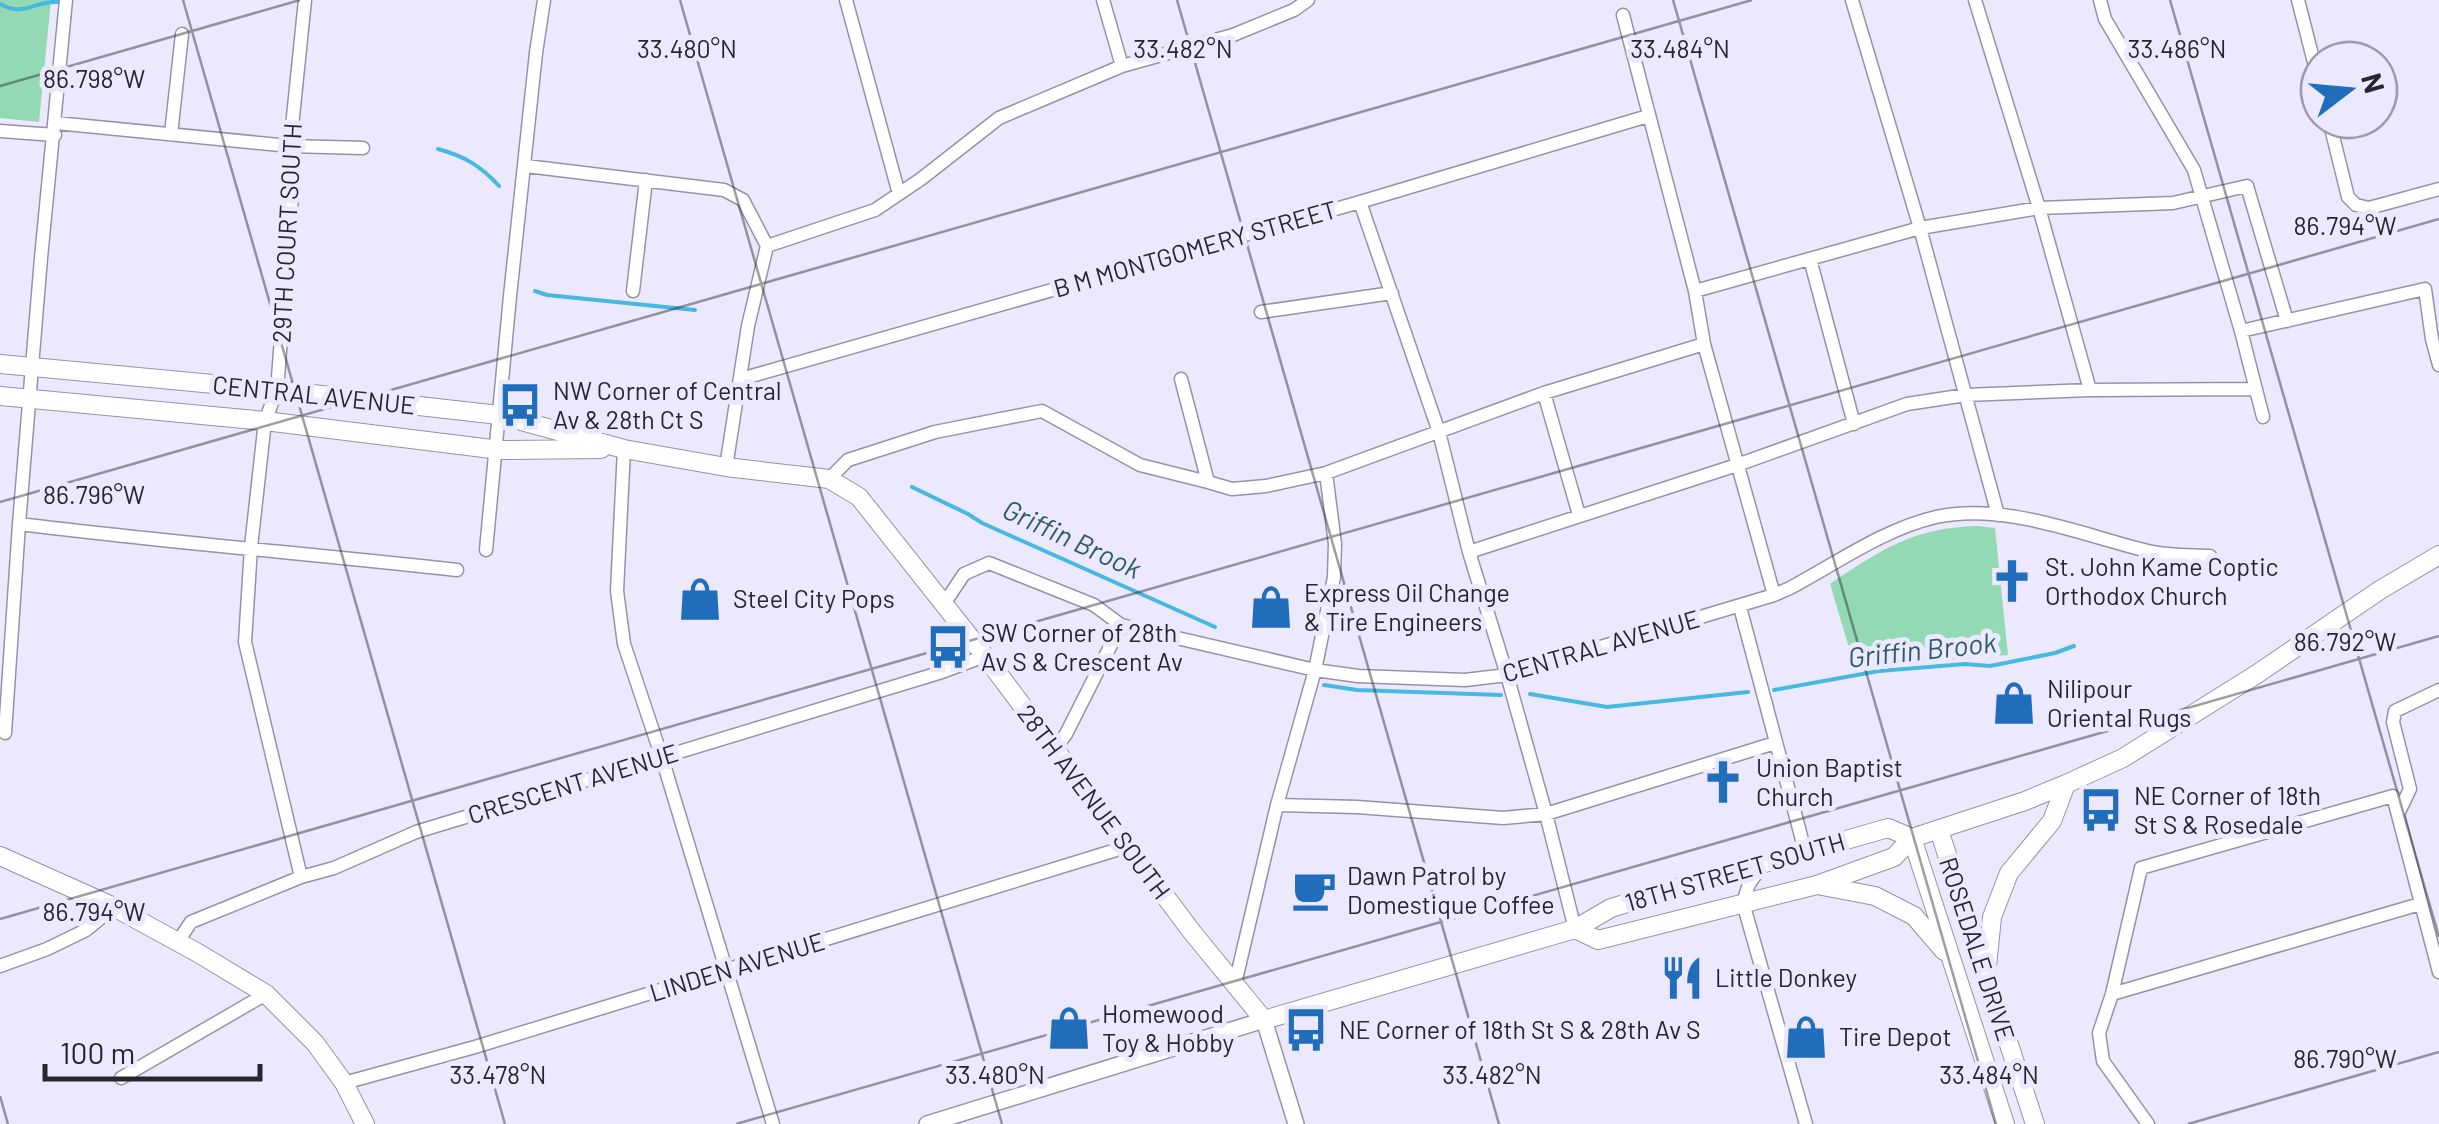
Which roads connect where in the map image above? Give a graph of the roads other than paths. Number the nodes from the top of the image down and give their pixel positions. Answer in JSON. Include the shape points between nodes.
{"nodes":[{"id":1,"x":66,"y":0,"type":"edge"},
{"id":2,"x":305,"y":0,"type":"edge"},
{"id":3,"x":544,"y":0,"type":"edge"},
{"id":4,"x":846,"y":0,"type":"edge"},
{"id":5,"x":1104,"y":0,"type":"edge"},
{"id":6,"x":1308,"y":0,"type":"edge"},
{"id":7,"x":1852,"y":0,"type":"edge"},
{"id":8,"x":1974,"y":0,"type":"edge"},
{"id":9,"x":2100,"y":0,"type":"edge"},
{"id":10,"x":2298,"y":0,"type":"edge"},
{"id":11,"x":1623,"y":15,"type":"dead end"},
{"id":12,"x":182,"y":34,"type":"dead end"},
{"id":13,"x":2308,"y":40,"type":"edge"},
{"id":14,"x":1122,"y":66,"type":"junction"},
{"id":15,"x":1648,"y":116,"type":"junction"},
{"id":16,"x":55,"y":129,"type":"junction"},
{"id":17,"x":0,"y":132,"type":"edge"},
{"id":18,"x":171,"y":134,"type":"junction"},
{"id":19,"x":2334,"y":140,"type":"edge"},
{"id":20,"x":290,"y":146,"type":"junction"},
{"id":21,"x":363,"y":148,"type":"dead end"},
{"id":22,"x":526,"y":166,"type":"junction"},
{"id":23,"x":646,"y":180,"type":"junction"},
{"id":24,"x":2439,"y":189,"type":"edge"},
{"id":25,"x":898,"y":194,"type":"junction"},
{"id":26,"x":2204,"y":197,"type":"junction"},
{"id":27,"x":1360,"y":202,"type":"junction"},
{"id":28,"x":2039,"y":208,"type":"junction"},
{"id":29,"x":1920,"y":228,"type":"junction"},
{"id":30,"x":767,"y":246,"type":"junction"},
{"id":31,"x":1810,"y":259,"type":"junction"},
{"id":32,"x":633,"y":290,"type":"dead end"},
{"id":33,"x":1694,"y":291,"type":"junction"},
{"id":34,"x":1392,"y":292,"type":"junction"},
{"id":35,"x":1260,"y":312,"type":"dead end"},
{"id":36,"x":2287,"y":321,"type":"junction"},
{"id":37,"x":2241,"y":332,"type":"junction"},
{"id":38,"x":1704,"y":344,"type":"junction"},
{"id":39,"x":0,"y":364,"type":"edge"},
{"id":40,"x":2439,"y":365,"type":"edge"},
{"id":41,"x":32,"y":367,"type":"junction"},
{"id":42,"x":1181,"y":379,"type":"dead end"},
{"id":43,"x":741,"y":380,"type":"junction"},
{"id":44,"x":276,"y":390,"type":"junction"},
{"id":45,"x":2090,"y":390,"type":"junction"},
{"id":46,"x":2255,"y":390,"type":"junction"},
{"id":47,"x":1544,"y":393,"type":"junction"},
{"id":48,"x":1966,"y":394,"type":"junction"},
{"id":49,"x":0,"y":396,"type":"edge"},
{"id":50,"x":30,"y":399,"type":"junction"},
{"id":51,"x":498,"y":415,"type":"junction"},
{"id":52,"x":2263,"y":417,"type":"dead end"},
{"id":53,"x":265,"y":421,"type":"junction"},
{"id":54,"x":1854,"y":424,"type":"junction"},
{"id":55,"x":1439,"y":432,"type":"junction"},
{"id":56,"x":624,"y":449,"type":"junction"},
{"id":57,"x":496,"y":450,"type":"junction"},
{"id":58,"x":1737,"y":465,"type":"junction"},
{"id":59,"x":726,"y":467,"type":"junction"},
{"id":60,"x":1326,"y":473,"type":"junction"},
{"id":61,"x":829,"y":479,"type":"junction"},
{"id":62,"x":1208,"y":482,"type":"junction"},
{"id":63,"x":860,"y":497,"type":"joint"},
{"id":64,"x":1579,"y":515,"type":"junction"},
{"id":65,"x":1998,"y":515,"type":"junction"},
{"id":66,"x":19,"y":524,"type":"junction"},
{"id":67,"x":251,"y":547,"type":"junction"},
{"id":68,"x":486,"y":550,"type":"dead end"},
{"id":69,"x":1469,"y":552,"type":"junction"},
{"id":70,"x":2439,"y":555,"type":"edge"},
{"id":71,"x":2210,"y":556,"type":"dead end"},
{"id":72,"x":457,"y":570,"type":"dead end"},
{"id":73,"x":1774,"y":595,"type":"junction"},
{"id":74,"x":944,"y":604,"type":"junction"},
{"id":75,"x":1740,"y":607,"type":"junction"},
{"id":76,"x":1122,"y":625,"type":"junction"},
{"id":77,"x":985,"y":656,"type":"junction"},
{"id":78,"x":1315,"y":670,"type":"junction"},
{"id":79,"x":1507,"y":675,"type":"junction"},
{"id":80,"x":2432,"y":693,"type":"edge"},
{"id":81,"x":5,"y":733,"type":"dead end"},
{"id":82,"x":1776,"y":743,"type":"junction"},
{"id":83,"x":1054,"y":750,"type":"junction"},
{"id":84,"x":662,"y":758,"type":"junction"},
{"id":85,"x":2066,"y":784,"type":"junction"},
{"id":86,"x":1277,"y":805,"type":"junction"},
{"id":87,"x":1546,"y":814,"type":"junction"},
{"id":88,"x":2398,"y":814,"type":"junction"},
{"id":89,"x":1938,"y":830,"type":"junction"},
{"id":90,"x":1912,"y":838,"type":"junction"},
{"id":91,"x":1130,"y":846,"type":"junction"},
{"id":92,"x":1805,"y":851,"type":"junction"},
{"id":93,"x":0,"y":856,"type":"edge"},
{"id":94,"x":1764,"y":863,"type":"junction"},
{"id":95,"x":301,"y":877,"type":"junction"},
{"id":96,"x":1817,"y":885,"type":"junction"},
{"id":97,"x":1743,"y":903,"type":"junction"},
{"id":98,"x":2420,"y":904,"type":"junction"},
{"id":99,"x":114,"y":908,"type":"junction"},
{"id":100,"x":1575,"y":930,"type":"junction"},
{"id":101,"x":177,"y":943,"type":"junction"},
{"id":102,"x":1952,"y":960,"type":"junction"},
{"id":103,"x":0,"y":966,"type":"edge"},
{"id":104,"x":725,"y":971,"type":"junction"},
{"id":105,"x":2439,"y":972,"type":"edge"},
{"id":106,"x":1986,"y":976,"type":"junction"},
{"id":107,"x":1235,"y":984,"type":"junction"},
{"id":108,"x":266,"y":994,"type":"junction"},
{"id":109,"x":2112,"y":994,"type":"junction"},
{"id":110,"x":1264,"y":1020,"type":"junction"},
{"id":111,"x":121,"y":1078,"type":"dead end"},
{"id":112,"x":344,"y":1083,"type":"junction"},
{"id":113,"x":365,"y":1124,"type":"edge"},
{"id":114,"x":773,"y":1124,"type":"edge"},
{"id":115,"x":927,"y":1124,"type":"edge"},
{"id":116,"x":1296,"y":1124,"type":"edge"},
{"id":117,"x":1806,"y":1124,"type":"edge"},
{"id":118,"x":2006,"y":1124,"type":"edge"},
{"id":119,"x":2035,"y":1124,"type":"edge"},
{"id":120,"x":2148,"y":1124,"type":"edge"}],
"edges":[{"from":1,"to":16,"type":"street"},
{"from":2,"to":20,"type":"street","name":"29TH COURT SOUTH"},
{"from":3,"to":22,"type":"street"},
{"from":4,"to":25,"type":"street"},
{"from":5,"to":14,"type":"street"},
{"from":6,"to":14,"type":"street","via":[[1233,35]]},
{"from":7,"to":29,"type":"street"},
{"from":8,"to":28,"type":"street"},
{"from":9,"to":26,"type":"street"},
{"from":10,"to":13,"type":"street"},
{"from":11,"to":15,"type":"street"},
{"from":12,"to":18,"type":"street"},
{"from":14,"to":25,"type":"street","via":[[999,118]]},
{"from":15,"to":27,"type":"street","name":"B M MONTGOMERY STREET"},
{"from":15,"to":33,"type":"street"},
{"from":16,"to":17,"type":"street"},
{"from":16,"to":18,"type":"street"},
{"from":16,"to":41,"type":"street"},
{"from":18,"to":20,"type":"street"},
{"from":19,"to":24,"type":"street","via":[[2348,198],[2356,205],[2369,208]]},
{"from":20,"to":21,"type":"street"},
{"from":20,"to":44,"type":"street","name":"29TH COURT SOUTH","via":[[293,184]]},
{"from":22,"to":23,"type":"street"},
{"from":22,"to":51,"type":"street"},
{"from":23,"to":30,"type":"street","via":[[724,190],[744,200]]},
{"from":23,"to":32,"type":"street"},
{"from":25,"to":30,"type":"street","via":[[875,210]]},
{"from":26,"to":28,"type":"street"},
{"from":26,"to":36,"type":"street","via":[[2247,186]]},
{"from":26,"to":37,"type":"street"},
{"from":27,"to":34,"type":"street"},
{"from":27,"to":43,"type":"street","name":"B M MONTGOMERY STREET"},
{"from":28,"to":29,"type":"street"},
{"from":28,"to":45,"type":"street"},
{"from":29,"to":31,"type":"street"},
{"from":29,"to":48,"type":"street"},
{"from":30,"to":43,"type":"street"},
{"from":31,"to":33,"type":"street"},
{"from":31,"to":54,"type":"street"},
{"from":33,"to":38,"type":"street"},
{"from":34,"to":35,"type":"street"},
{"from":34,"to":55,"type":"street"},
{"from":36,"to":37,"type":"street"},
{"from":36,"to":40,"type":"street","via":[[2425,289]]},
{"from":37,"to":46,"type":"street"},
{"from":38,"to":47,"type":"street"},
{"from":38,"to":58,"type":"street"},
{"from":39,"to":41,"type":"main road","name":"CENTRAL AVENUE"},
{"from":41,"to":44,"type":"main road","name":"CENTRAL AVENUE"},
{"from":41,"to":50,"type":"street"},
{"from":42,"to":62,"type":"street"},
{"from":43,"to":59,"type":"street"},
{"from":44,"to":51,"type":"main road","name":"CENTRAL AVENUE"},
{"from":44,"to":53,"type":"street","name":"29TH COURT SOUTH"},
{"from":45,"to":46,"type":"street"},
{"from":45,"to":48,"type":"street"},
{"from":46,"to":52,"type":"street"},
{"from":47,"to":55,"type":"street"},
{"from":47,"to":64,"type":"street"},
{"from":48,"to":54,"type":"street","via":[[1908,404]]},
{"from":48,"to":65,"type":"street"},
{"from":49,"to":50,"type":"main road","name":"CENTRAL AVENUE"},
{"from":50,"to":53,"type":"main road","name":"CENTRAL AVENUE"},
{"from":50,"to":66,"type":"street"},
{"from":51,"to":56,"type":"main road","name":"CENTRAL AVENUE"},
{"from":51,"to":57,"type":"street"},
{"from":53,"to":57,"type":"main road","name":"CENTRAL AVENUE"},
{"from":53,"to":67,"type":"street","name":"29TH COURT SOUTH"},
{"from":54,"to":58,"type":"street"},
{"from":55,"to":60,"type":"street"},
{"from":55,"to":69,"type":"street"},
{"from":56,"to":57,"type":"main road","name":"CENTRAL AVENUE"},
{"from":56,"to":59,"type":"main road","name":"CENTRAL AVENUE"},
{"from":56,"to":84,"type":"street","via":[[621,624]]},
{"from":57,"to":68,"type":"street"},
{"from":58,"to":64,"type":"street"},
{"from":58,"to":73,"type":"street"},
{"from":59,"to":61,"type":"main road","name":"CENTRAL AVENUE"},
{"from":60,"to":62,"type":"street","via":[[1232,489]]},
{"from":60,"to":78,"type":"street","via":[[1334,578]]},
{"from":61,"to":62,"type":"street","via":[[848,460],[936,432],[1042,411],[1140,465]]},
{"from":61,"to":63,"type":"main road","name":"CENTRAL AVENUE"},
{"from":63,"to":74,"type":"main road","name":"28TH AVENUE SOUTH"},
{"from":64,"to":69,"type":"street"},
{"from":65,"to":71,"type":"street","name":"CENTRAL AVENUE","via":[[2153,552]]},
{"from":65,"to":73,"type":"street","name":"CENTRAL AVENUE","via":[[1936,517],[1894,531]]},
{"from":66,"to":67,"type":"street"},
{"from":66,"to":81,"type":"street"},
{"from":67,"to":72,"type":"street"},
{"from":67,"to":95,"type":"street","name":"29TH COURT SOUTH","via":[[245,642]]},
{"from":69,"to":79,"type":"street"},
{"from":70,"to":85,"type":"main road","name":"18TH STREET SOUTH","via":[[2123,758]]},
{"from":73,"to":75,"type":"street","name":"CENTRAL AVENUE"},
{"from":74,"to":76,"type":"street","name":"CENTRAL AVENUE","via":[[964,574],[988,563],[1094,605]]},
{"from":74,"to":77,"type":"main road","name":"28TH AVENUE SOUTH"},
{"from":75,"to":79,"type":"street","name":"CENTRAL AVENUE"},
{"from":75,"to":82,"type":"street"},
{"from":76,"to":78,"type":"street","name":"CENTRAL AVENUE"},
{"from":76,"to":83,"type":"street"},
{"from":77,"to":83,"type":"main road","name":"28TH AVENUE SOUTH"},
{"from":77,"to":84,"type":"street","name":"CRESCENT AVENUE"},
{"from":78,"to":79,"type":"street","name":"CENTRAL AVENUE","via":[[1465,680]]},
{"from":78,"to":86,"type":"street"},
{"from":79,"to":87,"type":"street"},
{"from":80,"to":88,"type":"street","via":[[2395,711],[2410,789]]},
{"from":82,"to":87,"type":"street"},
{"from":82,"to":92,"type":"street"},
{"from":83,"to":91,"type":"main road","name":"28TH AVENUE SOUTH"},
{"from":84,"to":95,"type":"street","name":"CRESCENT AVENUE","via":[[416,832]]},
{"from":84,"to":104,"type":"street"},
{"from":85,"to":89,"type":"main road","name":"18TH STREET SOUTH"},
{"from":85,"to":106,"type":"main road","via":[[2052,821],[2008,873],[1992,916]]},
{"from":86,"to":87,"type":"street","via":[[1503,818]]},
{"from":86,"to":107,"type":"street"},
{"from":87,"to":100,"type":"street"},
{"from":88,"to":98,"type":"street"},
{"from":88,"to":109,"type":"street","via":[[2394,796],[2142,868]]},
{"from":89,"to":90,"type":"main road","name":"18TH STREET SOUTH"},
{"from":89,"to":106,"type":"main road","name":"ROSEDALE DRIVE"},
{"from":90,"to":92,"type":"main road","name":"18TH STREET SOUTH","via":[[1888,828]]},
{"from":90,"to":96,"type":"main road","via":[[1894,857]]},
{"from":90,"to":102,"type":"main road","name":"ROSEDALE DRIVE"},
{"from":91,"to":104,"type":"street","name":"LINDEN AVENUE"},
{"from":91,"to":107,"type":"main road","name":"28TH AVENUE SOUTH"},
{"from":92,"to":94,"type":"main road","name":"18TH STREET SOUTH"},
{"from":93,"to":99,"type":"main road"},
{"from":94,"to":97,"type":"street"},
{"from":94,"to":100,"type":"main road","name":"18TH STREET SOUTH","via":[[1611,908]]},
{"from":95,"to":101,"type":"street","name":"CRESCENT AVENUE","via":[[191,922]]},
{"from":96,"to":97,"type":"main road"},
{"from":96,"to":102,"type":"main road","via":[[1875,896],[1914,916]]},
{"from":97,"to":100,"type":"main road","via":[[1598,940]]},
{"from":97,"to":117,"type":"street"},
{"from":98,"to":105,"type":"street"},
{"from":98,"to":109,"type":"street"},
{"from":99,"to":101,"type":"main road"},
{"from":99,"to":103,"type":"street","via":[[86,930]]},
{"from":100,"to":110,"type":"main road","name":"18TH STREET SOUTH"},
{"from":101,"to":108,"type":"main road"},
{"from":102,"to":118,"type":"main road","name":"ROSEDALE DRIVE"},
{"from":104,"to":112,"type":"street","name":"LINDEN AVENUE"},
{"from":104,"to":114,"type":"street"},
{"from":106,"to":119,"type":"main road","name":"ROSEDALE DRIVE"},
{"from":107,"to":110,"type":"main road","name":"28TH AVENUE SOUTH"},
{"from":108,"to":111,"type":"street"},
{"from":108,"to":112,"type":"main road"},
{"from":109,"to":120,"type":"street","via":[[2099,1033],[2103,1061]]},
{"from":110,"to":115,"type":"street","name":"18TH STREET SOUTH"},
{"from":110,"to":116,"type":"street","name":"28TH AVENUE SOUTH"},
{"from":112,"to":113,"type":"main road"}]}
